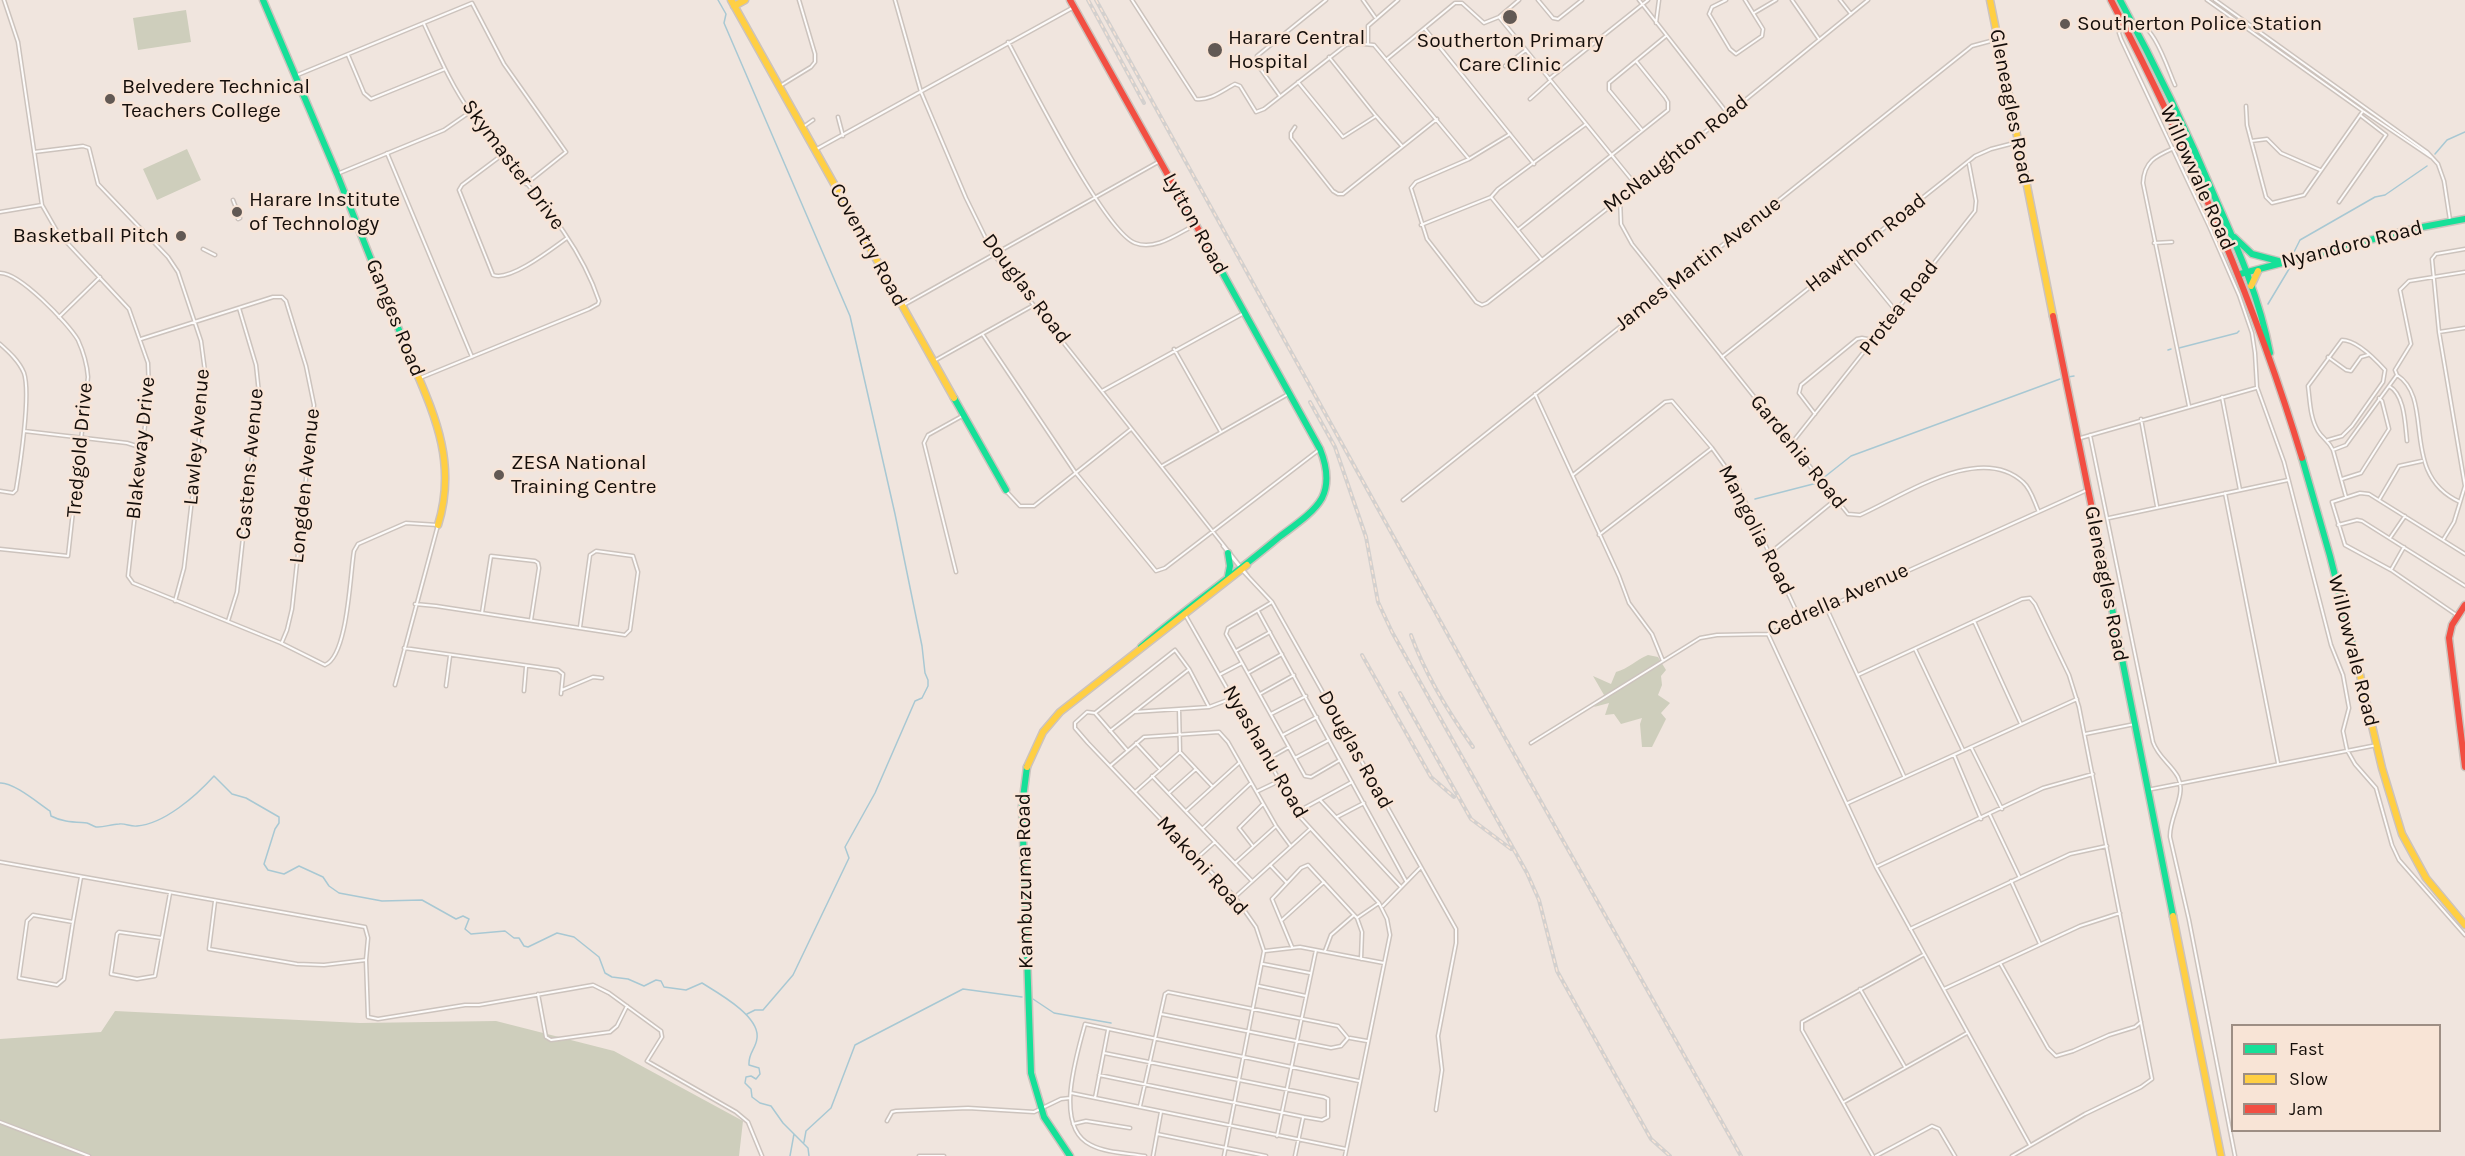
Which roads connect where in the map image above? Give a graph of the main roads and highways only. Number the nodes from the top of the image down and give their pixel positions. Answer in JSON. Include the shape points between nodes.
{"nodes":[{"id":1,"x":263,"y":0,"type":"edge"},
{"id":2,"x":745,"y":0,"type":"edge"},
{"id":3,"x":1070,"y":0,"type":"edge"},
{"id":4,"x":1989,"y":0,"type":"edge"},
{"id":5,"x":2111,"y":0,"type":"edge"},
{"id":6,"x":2120,"y":0,"type":"edge"},
{"id":7,"x":733,"y":3,"type":"edge"},
{"id":8,"x":2465,"y":219,"type":"edge"},
{"id":9,"x":2230,"y":233,"type":"junction"},
{"id":10,"x":2283,"y":262,"type":"junction"},
{"id":11,"x":2259,"y":269,"type":"junction"},
{"id":12,"x":2243,"y":273,"type":"junction"},
{"id":13,"x":2251,"y":286,"type":"junction"},
{"id":14,"x":2272,"y":361,"type":"junction"},
{"id":15,"x":1320,"y":449,"type":"joint"},
{"id":16,"x":1006,"y":490,"type":"road end"},
{"id":17,"x":438,"y":525,"type":"road end"},
{"id":18,"x":1228,"y":553,"type":"road end"},
{"id":19,"x":1243,"y":567,"type":"junction"},
{"id":20,"x":1227,"y":577,"type":"junction"},
{"id":21,"x":2465,"y":605,"type":"edge"},
{"id":22,"x":1184,"y":612,"type":"junction"},
{"id":23,"x":2465,"y":767,"type":"edge"},
{"id":24,"x":2465,"y":925,"type":"edge"},
{"id":25,"x":1070,"y":1156,"type":"edge"},
{"id":26,"x":2221,"y":1156,"type":"edge"}],
"edges":[{"from":1,"to":17,"type":"main road","name":"Ganges Road","via":[[435,417],[446,475]]},
{"from":2,"to":7,"type":"main road"},
{"from":3,"to":15,"type":"main road","name":"Lytton Road"},
{"from":4,"to":26,"type":"main road","name":"Gleneagles Road"},
{"from":5,"to":12,"type":"main road","name":"Willowvale Road"},
{"from":6,"to":9,"type":"main road","name":"Willowvale Road"},
{"from":7,"to":16,"type":"main road","name":"Coventry Road"},
{"from":8,"to":10,"type":"main road","name":"Nyandoro Road"},
{"from":9,"to":10,"type":"main road","via":[[2252,254]]},
{"from":9,"to":12,"type":"main road","name":"Willowvale Road"},
{"from":10,"to":11,"type":"main road","name":"Nyandoro Road"},
{"from":11,"to":12,"type":"main road","name":"Nyandoro Road"},
{"from":11,"to":13,"type":"main road"},
{"from":12,"to":13,"type":"main road","name":"Willowvale Road"},
{"from":12,"to":14,"type":"main road","name":"Willowvale Road"},
{"from":13,"to":14,"type":"main road","name":"Willowvale Road"},
{"from":14,"to":24,"type":"main road","name":"Willowvale Road","via":[[2314,498],[2396,816],[2408,849],[2434,890]]},
{"from":15,"to":19,"type":"main road","name":"Kambuzuma Road","via":[[1327,479],[1317,504]]},
{"from":18,"to":20,"type":"main road"},
{"from":19,"to":20,"type":"main road","name":"Kambuzuma Road"},
{"from":19,"to":22,"type":"main road","name":"Kambuzuma Road"},
{"from":20,"to":22,"type":"main road","name":"Kambuzuma Road"},
{"from":21,"to":23,"type":"main road","via":[[2449,638]]},
{"from":22,"to":25,"type":"main road","name":"Kambuzuma Road","via":[[1051,720],[1032,751],[1024,777],[1033,1083],[1051,1130]]}]}
